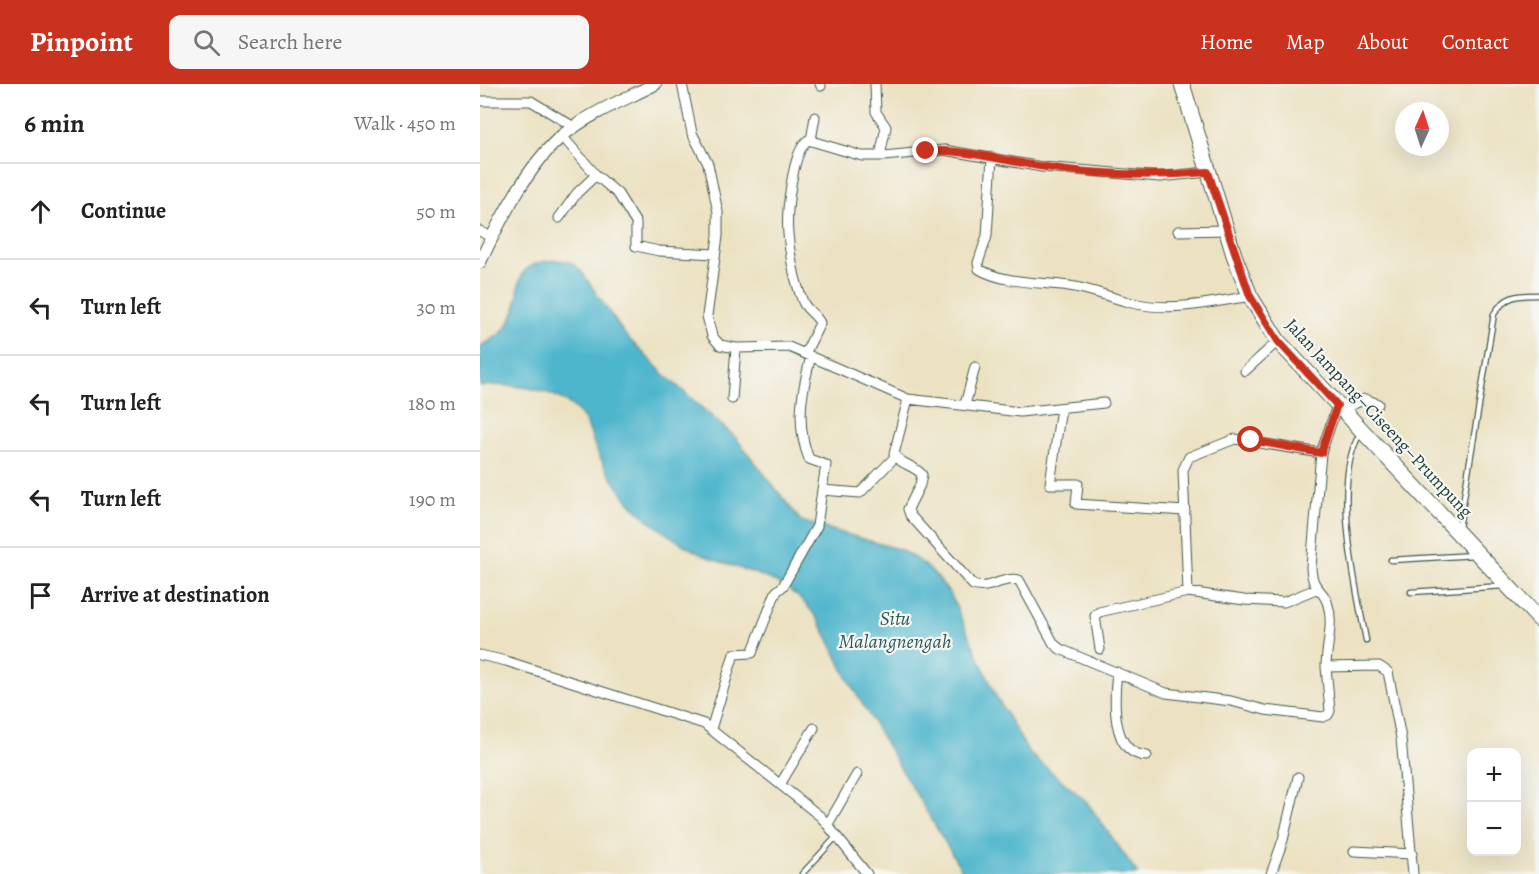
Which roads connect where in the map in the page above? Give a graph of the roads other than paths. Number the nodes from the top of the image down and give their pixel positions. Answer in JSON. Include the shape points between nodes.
{"nodes":[{"id":1,"x":655,"y":84,"type":"edge"},
{"id":2,"x":682,"y":84,"type":"edge"},
{"id":3,"x":875,"y":84,"type":"edge"},
{"id":4,"x":1182,"y":84,"type":"edge"},
{"id":5,"x":480,"y":101,"type":"edge"},
{"id":6,"x":815,"y":117,"type":"dead end"},
{"id":7,"x":574,"y":127,"type":"junction"},
{"id":8,"x":562,"y":136,"type":"junction"},
{"id":9,"x":811,"y":140,"type":"junction"},
{"id":10,"x":880,"y":156,"type":"junction"},
{"id":11,"x":992,"y":158,"type":"junction"},
{"id":12,"x":1208,"y":172,"type":"junction"},
{"id":13,"x":596,"y":175,"type":"junction"},
{"id":14,"x":559,"y":218,"type":"dead end"},
{"id":15,"x":1227,"y":230,"type":"junction"},
{"id":16,"x":480,"y":231,"type":"edge"},
{"id":17,"x":1178,"y":231,"type":"dead end"},
{"id":18,"x":492,"y":238,"type":"junction"},
{"id":19,"x":715,"y":254,"type":"junction"},
{"id":20,"x":480,"y":262,"type":"edge"},
{"id":21,"x":1539,"y":295,"type":"edge"},
{"id":22,"x":1250,"y":296,"type":"junction"},
{"id":23,"x":1278,"y":341,"type":"junction"},
{"id":24,"x":736,"y":348,"type":"junction"},
{"id":25,"x":808,"y":355,"type":"junction"},
{"id":26,"x":975,"y":367,"type":"dead end"},
{"id":27,"x":1245,"y":370,"type":"dead end"},
{"id":28,"x":732,"y":399,"type":"dead end"},
{"id":29,"x":908,"y":399,"type":"junction"},
{"id":30,"x":1104,"y":403,"type":"dead end"},
{"id":31,"x":1378,"y":404,"type":"dead end"},
{"id":32,"x":966,"y":405,"type":"junction"},
{"id":33,"x":1061,"y":408,"type":"junction"},
{"id":34,"x":1339,"y":408,"type":"junction"},
{"id":35,"x":1361,"y":432,"type":"junction"},
{"id":36,"x":1321,"y":453,"type":"junction"},
{"id":37,"x":895,"y":457,"type":"junction"},
{"id":38,"x":822,"y":490,"type":"junction"},
{"id":39,"x":1185,"y":511,"type":"junction"},
{"id":40,"x":1459,"y":534,"type":"junction"},
{"id":41,"x":1479,"y":554,"type":"junction"},
{"id":42,"x":1391,"y":560,"type":"dead end"},
{"id":43,"x":1508,"y":586,"type":"junction"},
{"id":44,"x":1316,"y":589,"type":"junction"},
{"id":45,"x":1188,"y":592,"type":"junction"},
{"id":46,"x":1411,"y":592,"type":"dead end"},
{"id":47,"x":1539,"y":619,"type":"edge"},
{"id":48,"x":1366,"y":640,"type":"dead end"},
{"id":49,"x":1100,"y":649,"type":"dead end"},
{"id":50,"x":480,"y":655,"type":"edge"},
{"id":51,"x":1326,"y":667,"type":"junction"},
{"id":52,"x":1117,"y":672,"type":"junction"},
{"id":53,"x":814,"y":728,"type":"dead end"},
{"id":54,"x":711,"y":729,"type":"junction"},
{"id":55,"x":1147,"y":756,"type":"dead end"},
{"id":56,"x":857,"y":774,"type":"dead end"},
{"id":57,"x":1298,"y":777,"type":"dead end"},
{"id":58,"x":781,"y":783,"type":"junction"},
{"id":59,"x":828,"y":824,"type":"junction"},
{"id":60,"x":837,"y":836,"type":"junction"},
{"id":61,"x":1354,"y":851,"type":"dead end"},
{"id":62,"x":1412,"y":854,"type":"junction"},
{"id":63,"x":802,"y":874,"type":"edge"},
{"id":64,"x":867,"y":874,"type":"edge"},
{"id":65,"x":1271,"y":874,"type":"edge"},
{"id":66,"x":1413,"y":874,"type":"edge"}],
"edges":[{"from":1,"to":7,"type":"street"},
{"from":2,"to":19,"type":"street","via":[[692,133],[708,164],[714,194],[719,225]]},
{"from":3,"to":10,"type":"street","via":[[876,112],[886,128]]},
{"from":4,"to":12,"type":"main road","name":"Jalan Jampang–Ciseeng–Prumpung"},
{"from":5,"to":7,"type":"street","via":[[531,101]]},
{"from":6,"to":9,"type":"street"},
{"from":7,"to":8,"type":"street"},
{"from":8,"to":13,"type":"street"},
{"from":8,"to":18,"type":"street","via":[[533,170]]},
{"from":9,"to":10,"type":"street","via":[[850,153]]},
{"from":9,"to":25,"type":"street","via":[[802,145],[796,161],[788,230],[804,302],[820,323]]},
{"from":10,"to":11,"type":"street","via":[[944,150]]},
{"from":11,"to":12,"type":"street","via":[[1160,177]]},
{"from":11,"to":22,"type":"street","via":[[987,236],[978,263],[984,272],[1077,287],[1133,303],[1169,308]]},
{"from":12,"to":15,"type":"main road","name":"Jalan Jampang–Ciseeng–Prumpung"},
{"from":13,"to":14,"type":"street"},
{"from":13,"to":19,"type":"street","via":[[618,194],[636,223],[636,246]]},
{"from":15,"to":17,"type":"street"},
{"from":15,"to":22,"type":"main road","name":"Jalan Jampang–Ciseeng–Prumpung"},
{"from":16,"to":18,"type":"street"},
{"from":18,"to":20,"type":"street"},
{"from":19,"to":24,"type":"street","via":[[707,302],[709,328],[720,345]]},
{"from":21,"to":40,"type":"lane","via":[[1517,296],[1502,302],[1494,315]]},
{"from":22,"to":23,"type":"main road","name":"Jalan Jampang–Ciseeng–Prumpung"},
{"from":23,"to":27,"type":"street"},
{"from":23,"to":34,"type":"main road","name":"Jalan Jampang–Ciseeng–Prumpung"},
{"from":24,"to":25,"type":"street","via":[[780,346]]},
{"from":24,"to":28,"type":"street"},
{"from":25,"to":29,"type":"street"},
{"from":25,"to":38,"type":"street","via":[[801,393],[801,440],[809,459],[826,465]]},
{"from":26,"to":32,"type":"street"},
{"from":29,"to":32,"type":"street"},
{"from":29,"to":37,"type":"street"},
{"from":30,"to":33,"type":"street"},
{"from":31,"to":34,"type":"street","via":[[1365,399]]},
{"from":32,"to":33,"type":"street","via":[[1020,412]]},
{"from":33,"to":39,"type":"street","via":[[1050,484],[1078,484],[1076,504]]},
{"from":34,"to":35,"type":"main road","name":"Jalan Jampang–Ciseeng–Prumpung"},
{"from":34,"to":36,"type":"street"},
{"from":35,"to":40,"type":"main road","name":"Jalan Jampang–Ciseeng–Prumpung"},
{"from":35,"to":48,"type":"lane","via":[[1347,466],[1350,559]]},
{"from":36,"to":39,"type":"street","via":[[1235,439],[1194,454],[1184,465]]},
{"from":36,"to":44,"type":"street","via":[[1311,567]]},
{"from":37,"to":38,"type":"street","via":[[860,493]]},
{"from":37,"to":52,"type":"street","via":[[921,475],[908,509],[910,515],[968,581],[978,587],[1006,579],[1019,580],[1054,644],[1078,658]]},
{"from":38,"to":54,"type":"street","via":[[817,526],[777,592],[752,653],[734,654]]},
{"from":39,"to":45,"type":"street"},
{"from":40,"to":41,"type":"main road","name":"Jalan Jampang–Ciseeng–Prumpung"},
{"from":41,"to":42,"type":"lane"},
{"from":41,"to":43,"type":"main road","name":"Jalan Jampang–Ciseeng–Prumpung"},
{"from":43,"to":46,"type":"lane"},
{"from":43,"to":47,"type":"main road","name":"Jalan Jampang–Ciseeng–Prumpung"},
{"from":44,"to":45,"type":"street","via":[[1284,602]]},
{"from":44,"to":51,"type":"street","via":[[1329,608]]},
{"from":45,"to":49,"type":"street","via":[[1099,612],[1095,616]]},
{"from":50,"to":54,"type":"street","via":[[689,718]]},
{"from":51,"to":52,"type":"street","via":[[1330,711],[1326,717],[1173,695]]},
{"from":51,"to":62,"type":"street","via":[[1379,666],[1388,672],[1401,738]]},
{"from":52,"to":55,"type":"street","via":[[1117,718],[1123,743],[1134,753]]},
{"from":53,"to":58,"type":"street"},
{"from":54,"to":58,"type":"street"},
{"from":56,"to":59,"type":"street"},
{"from":57,"to":65,"type":"street"},
{"from":58,"to":59,"type":"street"},
{"from":59,"to":60,"type":"street"},
{"from":60,"to":63,"type":"lane"},
{"from":60,"to":64,"type":"street"},
{"from":61,"to":62,"type":"street"},
{"from":62,"to":66,"type":"street"}]}
